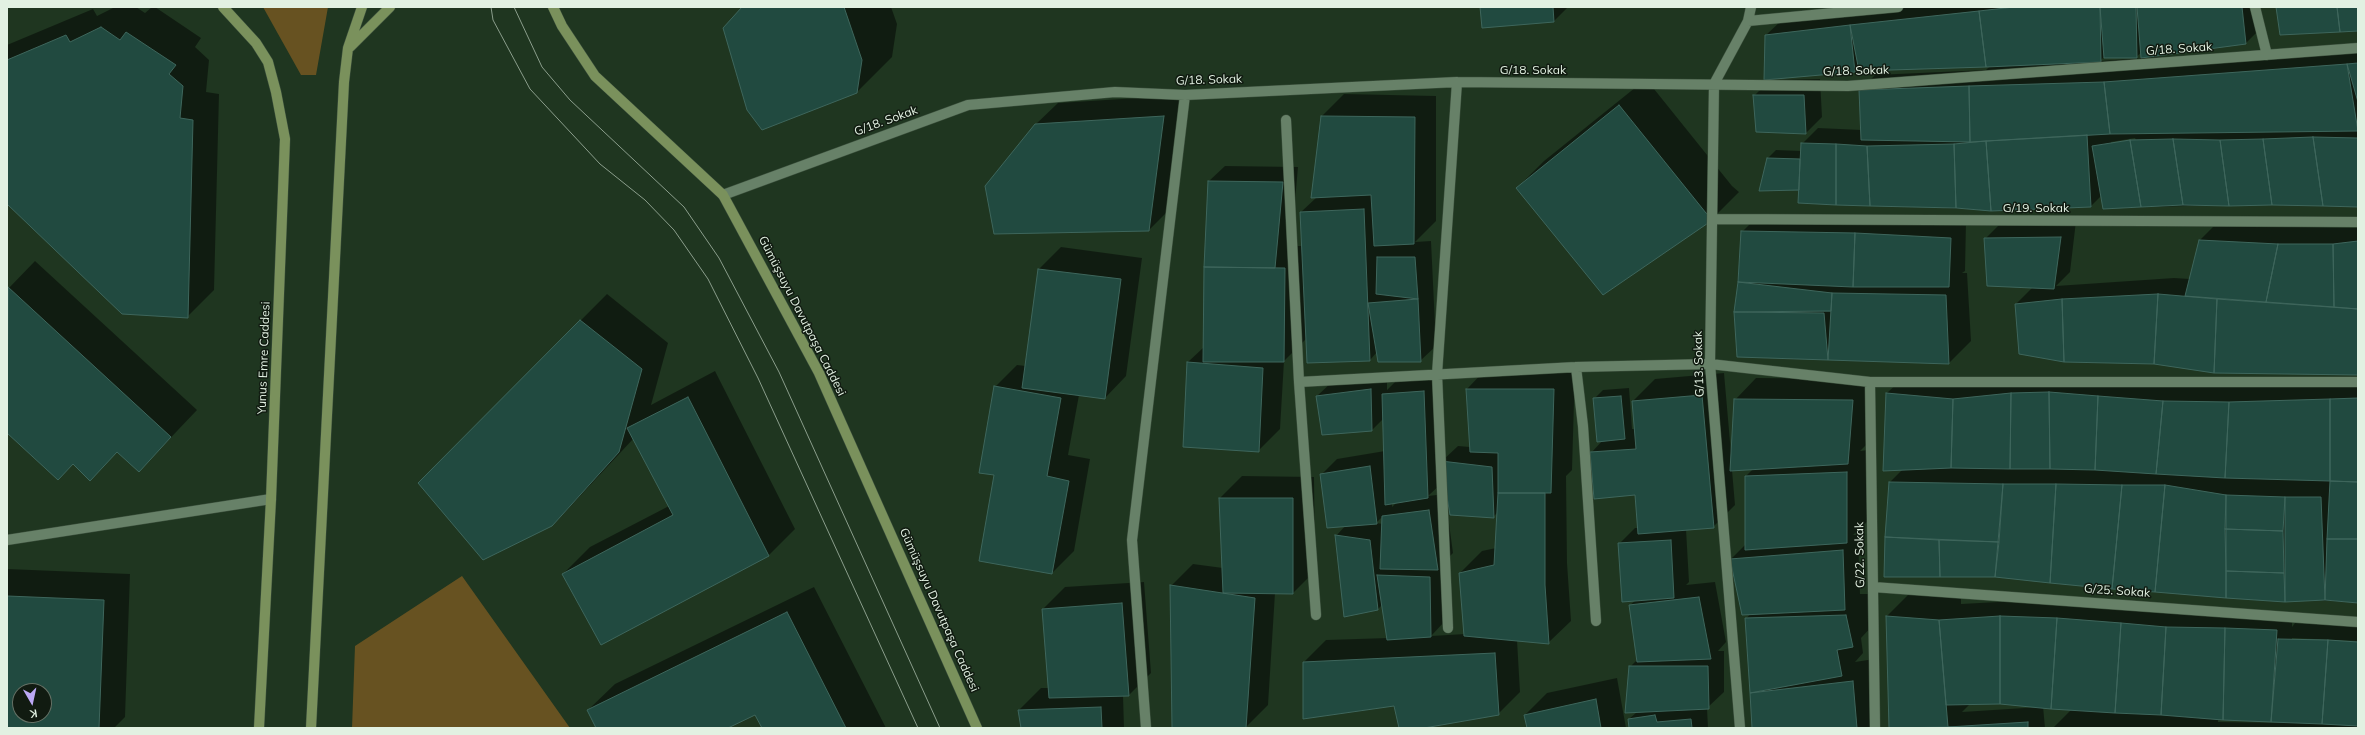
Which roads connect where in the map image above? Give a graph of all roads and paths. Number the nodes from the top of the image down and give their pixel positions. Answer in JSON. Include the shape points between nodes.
{"nodes":[{"id":1,"x":223,"y":7,"type":"edge"},
{"id":2,"x":362,"y":7,"type":"edge"},
{"id":3,"x":390,"y":7,"type":"edge"},
{"id":4,"x":553,"y":7,"type":"edge"},
{"id":5,"x":1751,"y":7,"type":"edge"},
{"id":6,"x":1898,"y":7,"type":"edge"},
{"id":7,"x":2255,"y":7,"type":"edge"},
{"id":8,"x":1748,"y":21,"type":"junction"},
{"id":9,"x":348,"y":48,"type":"junction"},
{"id":10,"x":2358,"y":48,"type":"edge"},
{"id":11,"x":2267,"y":55,"type":"junction"},
{"id":12,"x":1457,"y":82,"type":"junction"},
{"id":13,"x":1714,"y":84,"type":"junction"},
{"id":14,"x":1185,"y":95,"type":"junction"},
{"id":15,"x":1286,"y":120,"type":"dead end"},
{"id":16,"x":723,"y":195,"type":"junction"},
{"id":17,"x":1714,"y":219,"type":"junction"},
{"id":18,"x":2358,"y":222,"type":"edge"},
{"id":19,"x":1710,"y":364,"type":"junction"},
{"id":20,"x":1576,"y":367,"type":"junction"},
{"id":21,"x":1437,"y":374,"type":"junction"},
{"id":22,"x":1299,"y":382,"type":"junction"},
{"id":23,"x":1870,"y":382,"type":"junction"},
{"id":24,"x":2358,"y":382,"type":"edge"},
{"id":25,"x":271,"y":499,"type":"junction"},
{"id":26,"x":7,"y":540,"type":"edge"},
{"id":27,"x":1873,"y":586,"type":"junction"},
{"id":28,"x":1316,"y":615,"type":"dead end"},
{"id":29,"x":1596,"y":621,"type":"dead end"},
{"id":30,"x":2358,"y":622,"type":"edge"},
{"id":31,"x":1448,"y":628,"type":"dead end"},
{"id":32,"x":259,"y":728,"type":"edge"},
{"id":33,"x":311,"y":728,"type":"edge"},
{"id":34,"x":977,"y":728,"type":"edge"},
{"id":35,"x":1146,"y":728,"type":"edge"},
{"id":36,"x":1740,"y":728,"type":"edge"},
{"id":37,"x":1875,"y":728,"type":"edge"}],
"edges":[{"from":1,"to":25,"type":"main road","name":"Yunus Emre Caddesi","via":[[256,43],[268,62],[285,139]]},
{"from":2,"to":9,"type":"main road"},
{"from":3,"to":9,"type":"main road"},
{"from":4,"to":16,"type":"main road","name":"Gümüşsuyu Davutpaşa Caddesi","via":[[562,26],[595,76]]},
{"from":5,"to":8,"type":"street","name":"G/13. Sokak"},
{"from":6,"to":8,"type":"street"},
{"from":7,"to":11,"type":"street"},
{"from":8,"to":13,"type":"street","name":"G/13. Sokak"},
{"from":9,"to":33,"type":"main road","via":[[330,328]]},
{"from":10,"to":11,"type":"street","name":"G/18. Sokak"},
{"from":11,"to":13,"type":"street","name":"G/18. Sokak","via":[[1848,86]]},
{"from":12,"to":13,"type":"street","name":"G/18. Sokak"},
{"from":12,"to":14,"type":"street","name":"G/18. Sokak"},
{"from":12,"to":21,"type":"street"},
{"from":13,"to":17,"type":"street","name":"G/13. Sokak"},
{"from":14,"to":16,"type":"street","name":"G/18. Sokak","via":[[1115,92],[968,105]]},
{"from":14,"to":35,"type":"street","via":[[1132,540]]},
{"from":15,"to":22,"type":"street"},
{"from":16,"to":34,"type":"main road","name":"Gümüşsuyu Davutpaşa Caddesi","via":[[819,373]]},
{"from":17,"to":18,"type":"street","name":"G/19. Sokak"},
{"from":17,"to":19,"type":"street","name":"G/13. Sokak"},
{"from":19,"to":20,"type":"street"},
{"from":19,"to":23,"type":"street"},
{"from":19,"to":36,"type":"street","name":"G/13. Sokak"},
{"from":20,"to":21,"type":"street"},
{"from":20,"to":29,"type":"street","via":[[1583,426]]},
{"from":21,"to":22,"type":"street"},
{"from":21,"to":31,"type":"street"},
{"from":22,"to":28,"type":"street"},
{"from":23,"to":24,"type":"street"},
{"from":23,"to":27,"type":"street","name":"G/22. Sokak"},
{"from":25,"to":26,"type":"street"},
{"from":25,"to":32,"type":"main road","name":"Yunus Emre Caddesi"},
{"from":27,"to":30,"type":"street","name":"G/25. Sokak"},
{"from":27,"to":37,"type":"street","name":"G/22. Sokak"}]}
